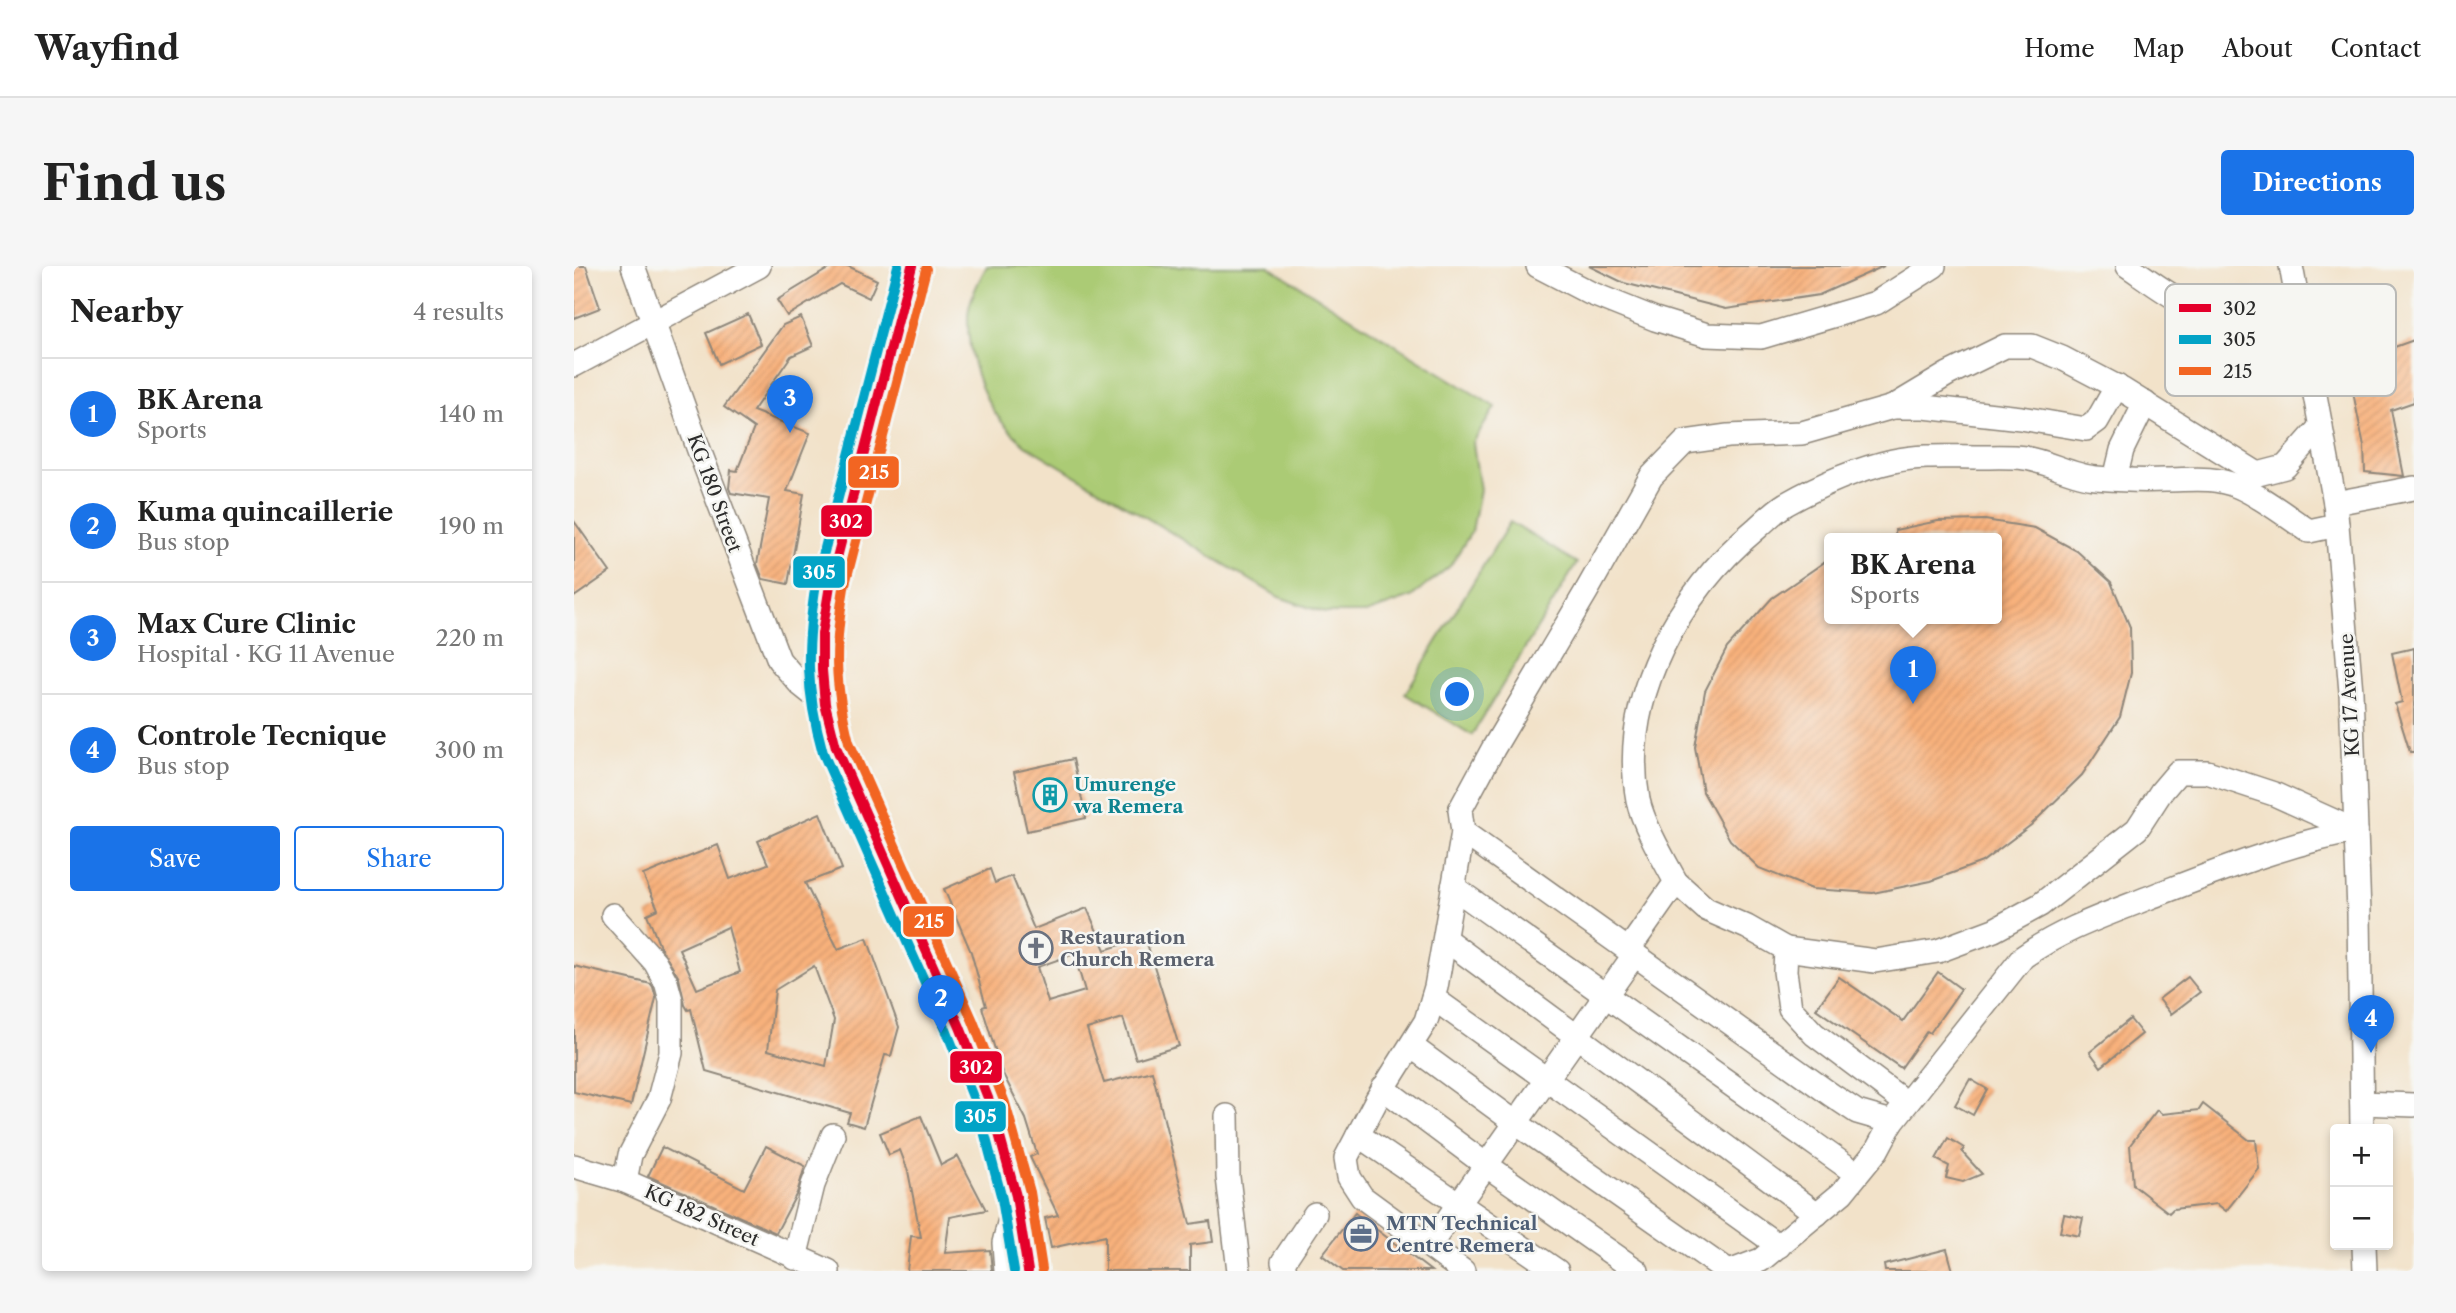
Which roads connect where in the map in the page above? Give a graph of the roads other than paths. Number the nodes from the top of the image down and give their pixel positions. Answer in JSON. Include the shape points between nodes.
{"nodes":[{"id":1,"x":633,"y":266,"type":"edge"},
{"id":2,"x":759,"y":266,"type":"edge"},
{"id":3,"x":912,"y":266,"type":"edge"},
{"id":4,"x":1538,"y":266,"type":"edge"},
{"id":5,"x":1934,"y":266,"type":"edge"},
{"id":6,"x":2127,"y":266,"type":"edge"},
{"id":7,"x":2291,"y":266,"type":"edge"},
{"id":8,"x":2294,"y":284,"type":"edge"},
{"id":9,"x":2165,"y":290,"type":"edge"},
{"id":10,"x":651,"y":322,"type":"junction"},
{"id":11,"x":574,"y":365,"type":"edge"},
{"id":12,"x":2117,"y":386,"type":"junction"},
{"id":13,"x":2315,"y":396,"type":"edge"},
{"id":14,"x":2145,"y":403,"type":"junction"},
{"id":15,"x":1893,"y":407,"type":"junction"},
{"id":16,"x":2321,"y":426,"type":"junction"},
{"id":17,"x":2115,"y":479,"type":"junction"},
{"id":18,"x":2414,"y":488,"type":"edge"},
{"id":19,"x":2336,"y":514,"type":"junction"},
{"id":20,"x":825,"y":704,"type":"junction"},
{"id":21,"x":2356,"y":831,"type":"junction"},
{"id":22,"x":1463,"y":832,"type":"junction"},
{"id":23,"x":1676,"y":882,"type":"junction"},
{"id":24,"x":1454,"y":887,"type":"junction"},
{"id":25,"x":613,"y":915,"type":"dead end"},
{"id":26,"x":1445,"y":939,"type":"junction"},
{"id":27,"x":1786,"y":949,"type":"junction"},
{"id":28,"x":1632,"y":952,"type":"junction"},
{"id":29,"x":1606,"y":995,"type":"junction"},
{"id":30,"x":1433,"y":998,"type":"junction"},
{"id":31,"x":1577,"y":1037,"type":"junction"},
{"id":32,"x":1411,"y":1046,"type":"junction"},
{"id":33,"x":1546,"y":1080,"type":"junction"},
{"id":34,"x":1383,"y":1088,"type":"junction"},
{"id":35,"x":1906,"y":1103,"type":"junction"},
{"id":36,"x":2362,"y":1103,"type":"junction"},
{"id":37,"x":2414,"y":1105,"type":"edge"},
{"id":38,"x":1227,"y":1116,"type":"dead end"},
{"id":39,"x":1892,"y":1122,"type":"junction"},
{"id":40,"x":1516,"y":1123,"type":"junction"},
{"id":41,"x":2362,"y":1124,"type":"edge"},
{"id":42,"x":834,"y":1135,"type":"dead end"},
{"id":43,"x":1358,"y":1135,"type":"junction"},
{"id":44,"x":1486,"y":1165,"type":"junction"},
{"id":45,"x":574,"y":1166,"type":"edge"},
{"id":46,"x":1857,"y":1174,"type":"junction"},
{"id":47,"x":625,"y":1181,"type":"junction"},
{"id":48,"x":1016,"y":1196,"type":"junction"},
{"id":49,"x":1458,"y":1203,"type":"junction"},
{"id":50,"x":1315,"y":1214,"type":"dead end"},
{"id":51,"x":1817,"y":1214,"type":"junction"},
{"id":52,"x":1429,"y":1246,"type":"junction"},
{"id":53,"x":1779,"y":1246,"type":"junction"},
{"id":54,"x":2364,"y":1250,"type":"edge"},
{"id":55,"x":795,"y":1258,"type":"junction"},
{"id":56,"x":828,"y":1271,"type":"edge"},
{"id":57,"x":1006,"y":1271,"type":"edge"},
{"id":58,"x":1028,"y":1271,"type":"edge"},
{"id":59,"x":1239,"y":1271,"type":"edge"},
{"id":60,"x":1285,"y":1271,"type":"edge"},
{"id":61,"x":1463,"y":1271,"type":"edge"},
{"id":62,"x":1557,"y":1271,"type":"edge"},
{"id":63,"x":1637,"y":1271,"type":"edge"},
{"id":64,"x":1727,"y":1271,"type":"edge"},
{"id":65,"x":1732,"y":1271,"type":"edge"},
{"id":66,"x":2365,"y":1271,"type":"edge"}],
"edges":[{"from":1,"to":10,"type":"street","name":"KG 180 Street"},
{"from":2,"to":10,"type":"street"},
{"from":3,"to":20,"type":"main road","via":[[830,585],[822,634]]},
{"from":4,"to":5,"type":"street","via":[[1655,319],[1707,335],[1761,337],[1877,303]]},
{"from":6,"to":9,"type":"street"},
{"from":7,"to":8,"type":"street","name":"KG 17 Avenue"},
{"from":10,"to":11,"type":"street"},
{"from":10,"to":20,"type":"street","name":"KG 180 Street","via":[[779,660]]},
{"from":12,"to":14,"type":"street"},
{"from":12,"to":15,"type":"street","via":[[2097,421],[2086,429],[2021,418]]},
{"from":12,"to":15,"type":"street","via":[[2032,346],[2005,346]]},
{"from":13,"to":16,"type":"street","name":"KG 17 Avenue"},
{"from":14,"to":16,"type":"street","via":[[2258,474],[2285,467]]},
{"from":14,"to":17,"type":"street","via":[[2122,450]]},
{"from":15,"to":22,"type":"street","via":[[1802,433],[1685,442],[1651,477],[1493,749],[1460,810]]},
{"from":16,"to":19,"type":"street","name":"KG 17 Avenue"},
{"from":17,"to":19,"type":"street","via":[[2202,477],[2238,486],[2309,531]]},
{"from":17,"to":23,"type":"street","via":[[2092,478],[2025,458],[1892,461],[1836,480],[1784,505],[1735,546],[1677,621],[1654,664],[1639,724],[1634,759],[1639,803]]},
{"from":18,"to":19,"type":"street"},
{"from":19,"to":21,"type":"street","name":"KG 17 Avenue","via":[[2351,692]]},
{"from":20,"to":48,"type":"main road","via":[[836,747],[987,1096]]},
{"from":21,"to":27,"type":"street","via":[[2274,794],[2207,772],[2178,772],[2137,829],[2040,905],[1993,930],[1938,951],[1875,961]]},
{"from":21,"to":35,"type":"street","via":[[2317,838],[2210,874],[2048,940],[2023,957]]},
{"from":21,"to":36,"type":"street","name":"KG 17 Avenue"},
{"from":22,"to":24,"type":"street"},
{"from":22,"to":28,"type":"street"},
{"from":23,"to":27,"type":"street","via":[[1706,909]]},
{"from":23,"to":28,"type":"street"},
{"from":24,"to":26,"type":"street"},
{"from":24,"to":29,"type":"street"},
{"from":25,"to":47,"type":"street","via":[[654,962],[670,1000],[671,1053],[659,1099],[630,1155]]},
{"from":26,"to":30,"type":"street"},
{"from":26,"to":31,"type":"street"},
{"from":27,"to":35,"type":"street","via":[[1790,1009],[1814,1034]]},
{"from":28,"to":29,"type":"street"},
{"from":28,"to":39,"type":"street","via":[[1829,1094],[1857,1112]]},
{"from":29,"to":31,"type":"street"},
{"from":29,"to":46,"type":"street"},
{"from":30,"to":32,"type":"street"},
{"from":30,"to":33,"type":"street"},
{"from":31,"to":33,"type":"street"},
{"from":31,"to":51,"type":"street"},
{"from":32,"to":34,"type":"street"},
{"from":32,"to":40,"type":"street"},
{"from":33,"to":40,"type":"street"},
{"from":33,"to":53,"type":"street"},
{"from":34,"to":43,"type":"street"},
{"from":34,"to":44,"type":"street"},
{"from":35,"to":39,"type":"street"},
{"from":36,"to":37,"type":"street"},
{"from":36,"to":41,"type":"street","name":"KG 17 Avenue"},
{"from":38,"to":59,"type":"street","via":[[1228,1177]]},
{"from":39,"to":46,"type":"street"},
{"from":40,"to":44,"type":"street"},
{"from":40,"to":64,"type":"street"},
{"from":42,"to":55,"type":"street","via":[[813,1185]]},
{"from":43,"to":49,"type":"street"},
{"from":43,"to":52,"type":"street","via":[[1346,1157],[1349,1177],[1362,1197]]},
{"from":44,"to":49,"type":"street"},
{"from":44,"to":63,"type":"street"},
{"from":45,"to":47,"type":"street","name":"KG 182 Street"},
{"from":46,"to":51,"type":"street"},
{"from":47,"to":55,"type":"street","name":"KG 182 Street"},
{"from":48,"to":57,"type":"street","via":[[1004,1243]]},
{"from":48,"to":58,"type":"main road"},
{"from":49,"to":52,"type":"street"},
{"from":49,"to":62,"type":"street"},
{"from":50,"to":60,"type":"street","via":[[1283,1262]]},
{"from":51,"to":53,"type":"street"},
{"from":52,"to":61,"type":"street"},
{"from":53,"to":65,"type":"street","via":[[1761,1260]]},
{"from":54,"to":66,"type":"street"},
{"from":55,"to":56,"type":"street","name":"KG 182 Street"}]}
